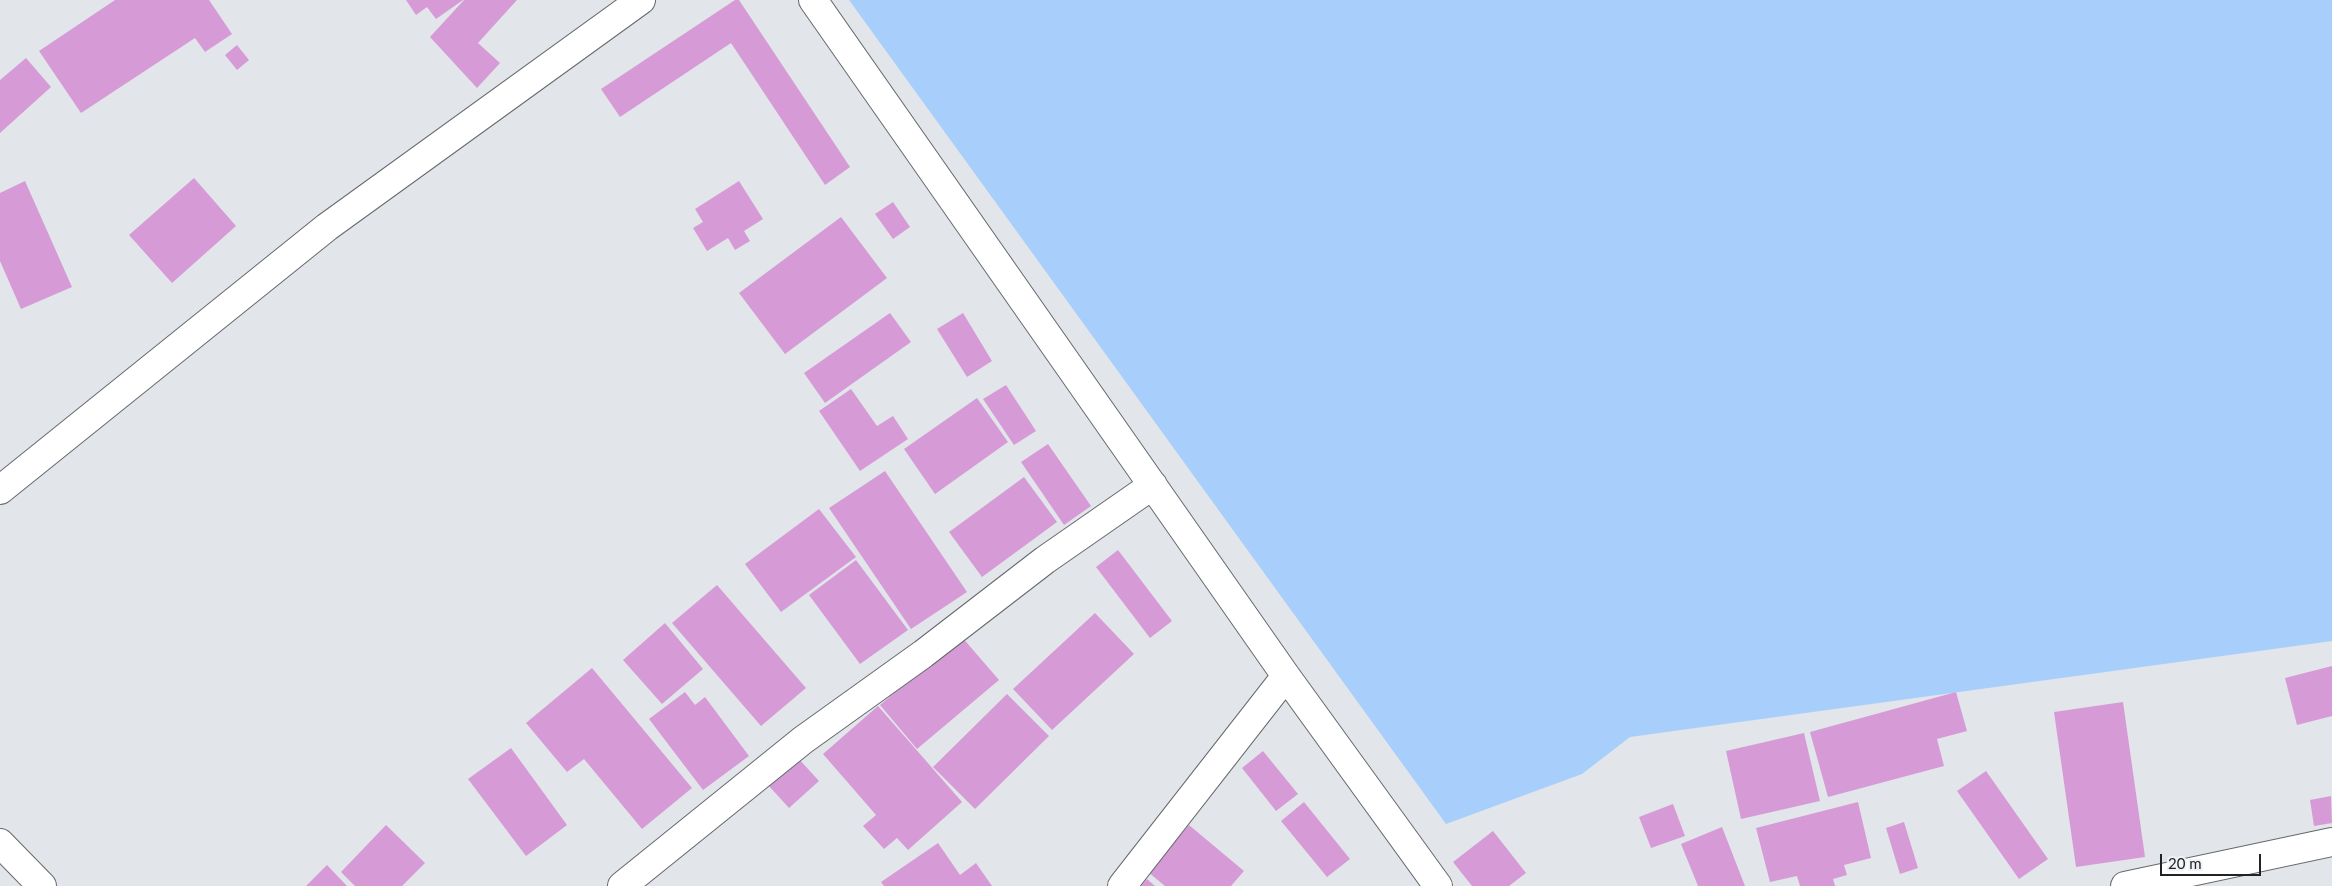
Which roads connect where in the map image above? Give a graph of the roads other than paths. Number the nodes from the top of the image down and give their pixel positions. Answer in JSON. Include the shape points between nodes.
{"nodes":[{"id":1,"x":641,"y":0,"type":"edge"},
{"id":2,"x":814,"y":0,"type":"edge"},
{"id":3,"x":1153,"y":485,"type":"junction"},
{"id":4,"x":0,"y":490,"type":"edge"},
{"id":5,"x":1286,"y":676,"type":"junction"},
{"id":6,"x":2332,"y":842,"type":"edge"},
{"id":7,"x":0,"y":843,"type":"edge"},
{"id":8,"x":42,"y":886,"type":"edge"},
{"id":9,"x":622,"y":886,"type":"edge"},
{"id":10,"x":1122,"y":886,"type":"edge"},
{"id":11,"x":1438,"y":886,"type":"edge"},
{"id":12,"x":2125,"y":886,"type":"edge"}],
"edges":[{"from":1,"to":4,"type":"street","via":[[327,227]]},
{"from":2,"to":3,"type":"street"},
{"from":3,"to":5,"type":"street"},
{"from":3,"to":9,"type":"street","via":[[1045,560],[923,654],[803,740]]},
{"from":5,"to":10,"type":"street"},
{"from":5,"to":11,"type":"street"},
{"from":6,"to":12,"type":"street"},
{"from":7,"to":8,"type":"street"}]}
